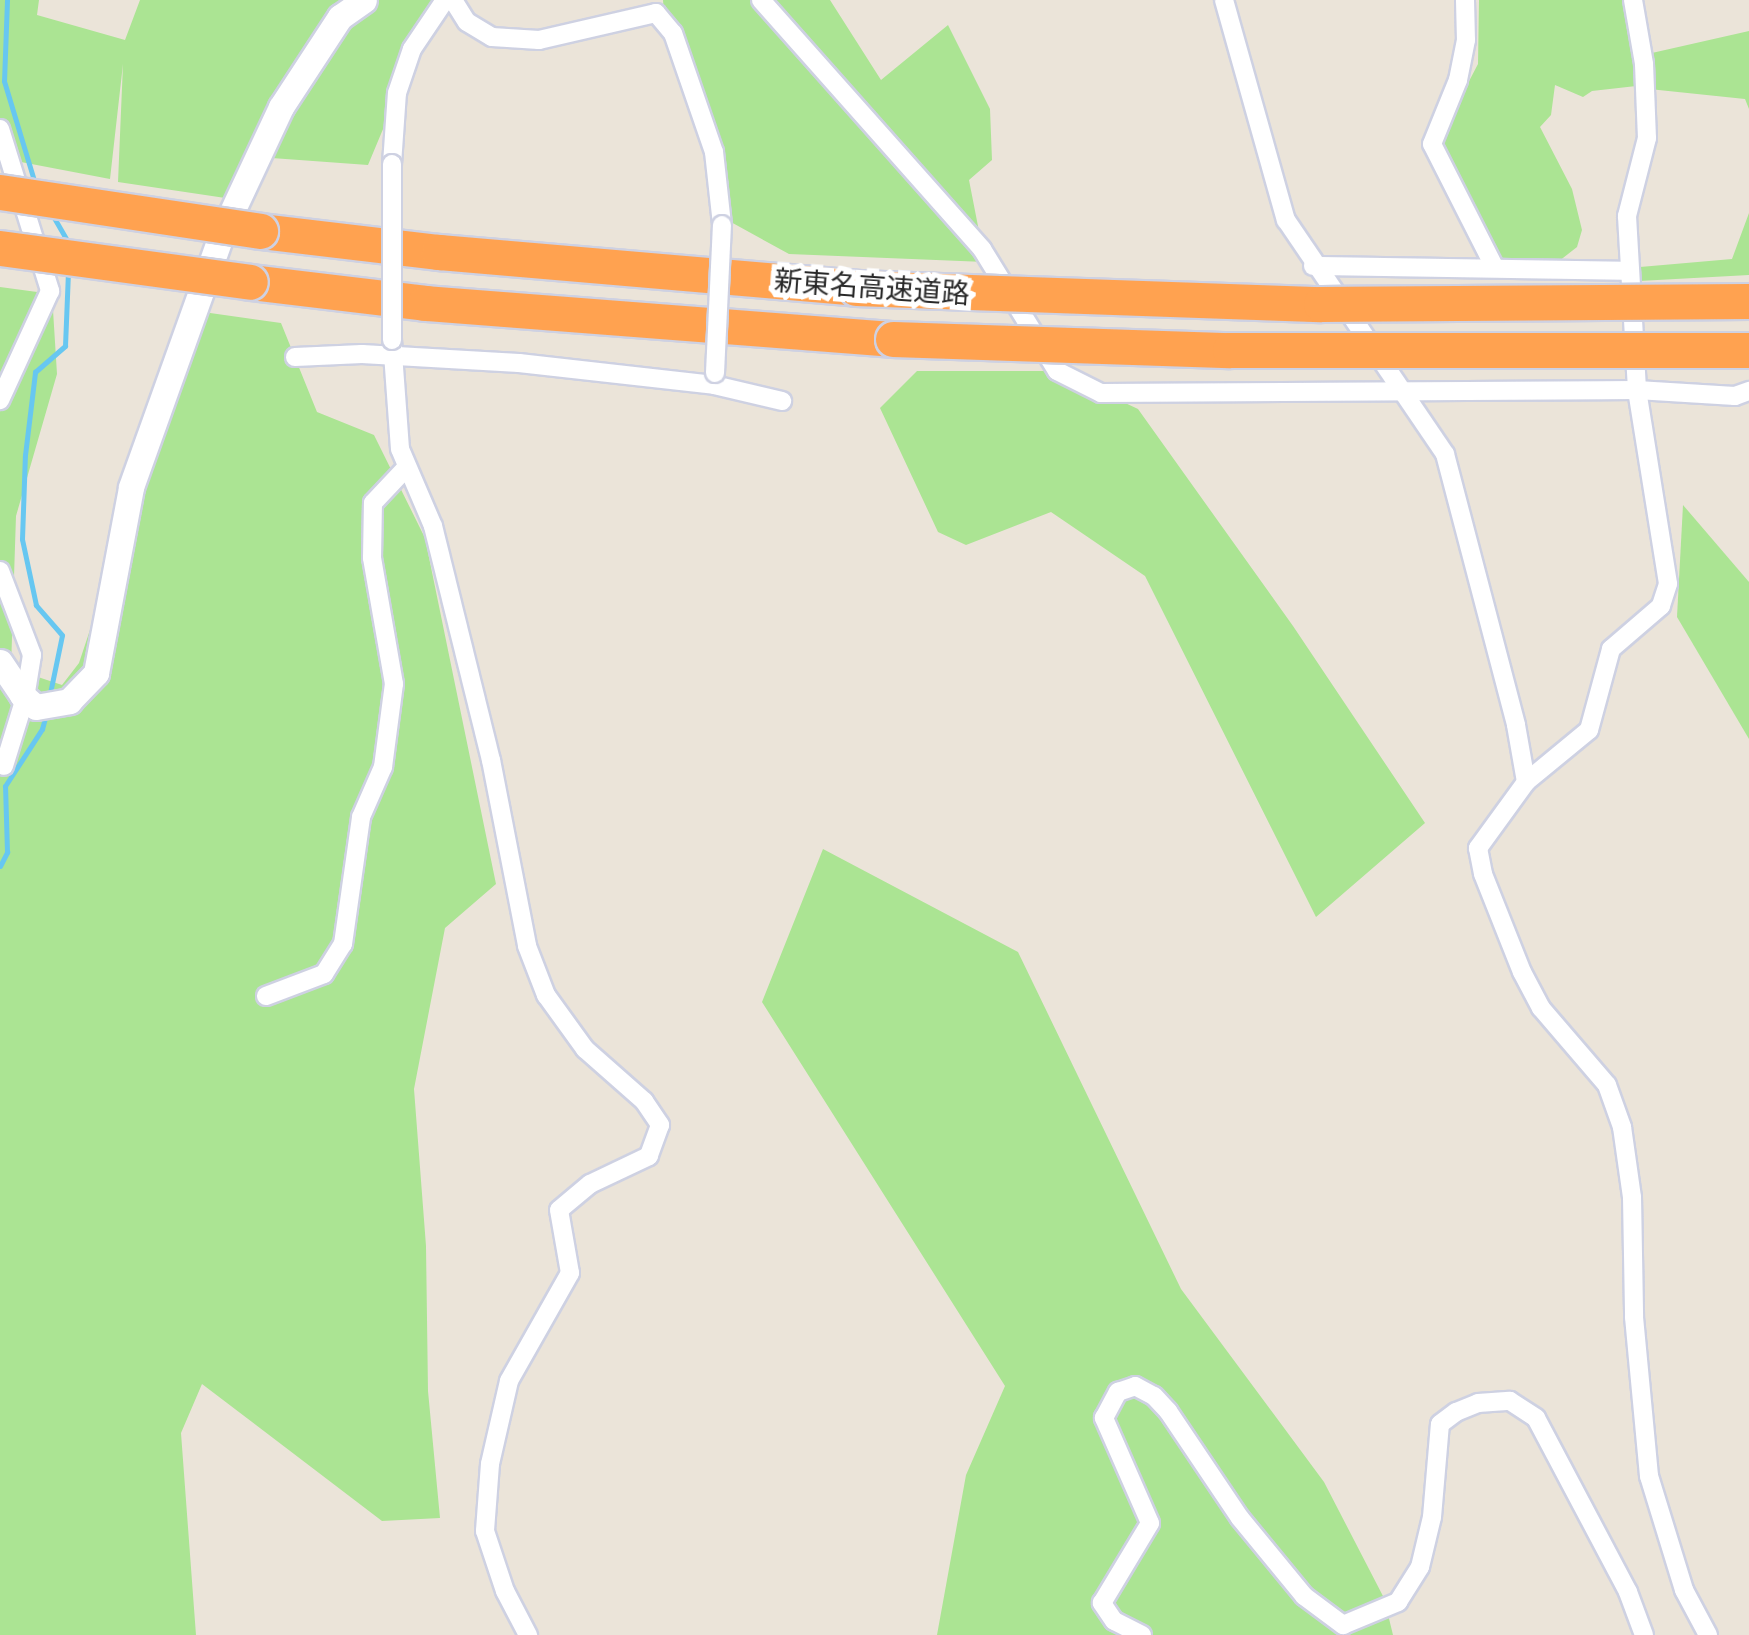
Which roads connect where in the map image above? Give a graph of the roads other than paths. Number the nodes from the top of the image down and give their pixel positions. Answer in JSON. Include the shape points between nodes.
{"nodes":[{"id":1,"x":364,"y":0,"type":"edge"},
{"id":2,"x":444,"y":0,"type":"edge"},
{"id":3,"x":453,"y":0,"type":"edge"},
{"id":4,"x":761,"y":0,"type":"edge"},
{"id":5,"x":1224,"y":0,"type":"edge"},
{"id":6,"x":1465,"y":0,"type":"edge"},
{"id":7,"x":1633,"y":0,"type":"edge"},
{"id":8,"x":0,"y":129,"type":"edge"},
{"id":9,"x":0,"y":192,"type":"edge"},
{"id":10,"x":0,"y":248,"type":"edge"},
{"id":11,"x":1313,"y":266,"type":"junction"},
{"id":12,"x":1495,"y":268,"type":"junction"},
{"id":13,"x":1630,"y":271,"type":"junction"},
{"id":14,"x":1749,"y":301,"type":"edge"},
{"id":15,"x":392,"y":348,"type":"junction"},
{"id":16,"x":1749,"y":350,"type":"edge"},
{"id":17,"x":295,"y":358,"type":"dead end"},
{"id":18,"x":714,"y":379,"type":"junction"},
{"id":19,"x":1637,"y":390,"type":"junction"},
{"id":20,"x":1749,"y":392,"type":"edge"},
{"id":21,"x":1402,"y":394,"type":"junction"},
{"id":22,"x":0,"y":400,"type":"edge"},
{"id":23,"x":782,"y":402,"type":"dead end"},
{"id":24,"x":404,"y":469,"type":"junction"},
{"id":25,"x":0,"y":570,"type":"edge"},
{"id":26,"x":0,"y":662,"type":"edge"},
{"id":27,"x":31,"y":702,"type":"junction"},
{"id":28,"x":4,"y":766,"type":"dead end"},
{"id":29,"x":1526,"y":782,"type":"junction"},
{"id":30,"x":266,"y":996,"type":"dead end"},
{"id":31,"x":528,"y":1635,"type":"edge"},
{"id":32,"x":1142,"y":1635,"type":"edge"},
{"id":33,"x":1644,"y":1635,"type":"edge"},
{"id":34,"x":1708,"y":1635,"type":"edge"}],
"edges":[{"from":1,"to":27,"type":"street","via":[[340,18],[281,107],[222,233],[131,487],[96,672],[69,701]]},
{"from":2,"to":15,"type":"street","bridge":true,"via":[[412,50],[397,94]]},
{"from":3,"to":18,"type":"street","bridge":true,"via":[[467,22],[492,37],[539,40],[656,13],[673,33],[714,152],[722,225]]},
{"from":4,"to":21,"type":"street","via":[[982,249],[1057,371],[1100,394]]},
{"from":5,"to":11,"type":"street","via":[[1270,176]]},
{"from":6,"to":12,"type":"street","via":[[1458,80],[1432,144]]},
{"from":7,"to":13,"type":"street","via":[[1647,138],[1627,216]]},
{"from":8,"to":22,"type":"street","via":[[50,291]]},
{"from":9,"to":14,"type":"highway","name":"新東名高速道路","bridge":true,"via":[[439,252],[856,288],[1321,304]]},
{"from":10,"to":16,"type":"highway","name":"新東名高速道路","bridge":true,"via":[[426,303],[894,339],[1230,350]]},
{"from":11,"to":12,"type":"street"},
{"from":11,"to":21,"type":"street"},
{"from":12,"to":13,"type":"street"},
{"from":13,"to":19,"type":"street"},
{"from":15,"to":17,"type":"street"},
{"from":15,"to":18,"type":"street"},
{"from":15,"to":24,"type":"street"},
{"from":18,"to":23,"type":"street"},
{"from":19,"to":20,"type":"street"},
{"from":19,"to":21,"type":"street"},
{"from":19,"to":29,"type":"street","via":[[1668,584],[1661,606],[1611,649],[1589,730]]},
{"from":21,"to":29,"type":"street","via":[[1444,454]]},
{"from":24,"to":30,"type":"street","via":[[373,503],[372,558],[394,684],[383,766],[361,817],[343,944],[324,974]]},
{"from":24,"to":31,"type":"street","via":[[433,526],[491,760],[527,946],[546,995],[585,1049],[644,1101],[660,1125],[649,1156],[590,1184],[559,1210],[570,1273],[510,1382],[490,1464],[486,1531]]},
{"from":25,"to":27,"type":"street","via":[[32,655]]},
{"from":26,"to":27,"type":"street"},
{"from":27,"to":28,"type":"street"},
{"from":29,"to":34,"type":"street","via":[[1478,848],[1483,874],[1541,1008],[1606,1085],[1622,1127],[1649,1476],[1684,1590]]},
{"from":32,"to":33,"type":"street","via":[[1114,1622],[1102,1603],[1150,1523],[1104,1418],[1118,1392],[1134,1386],[1168,1411],[1240,1518],[1304,1596],[1343,1625],[1398,1602],[1420,1567],[1432,1518],[1440,1424],[1478,1404],[1510,1401],[1536,1418]]}]}
